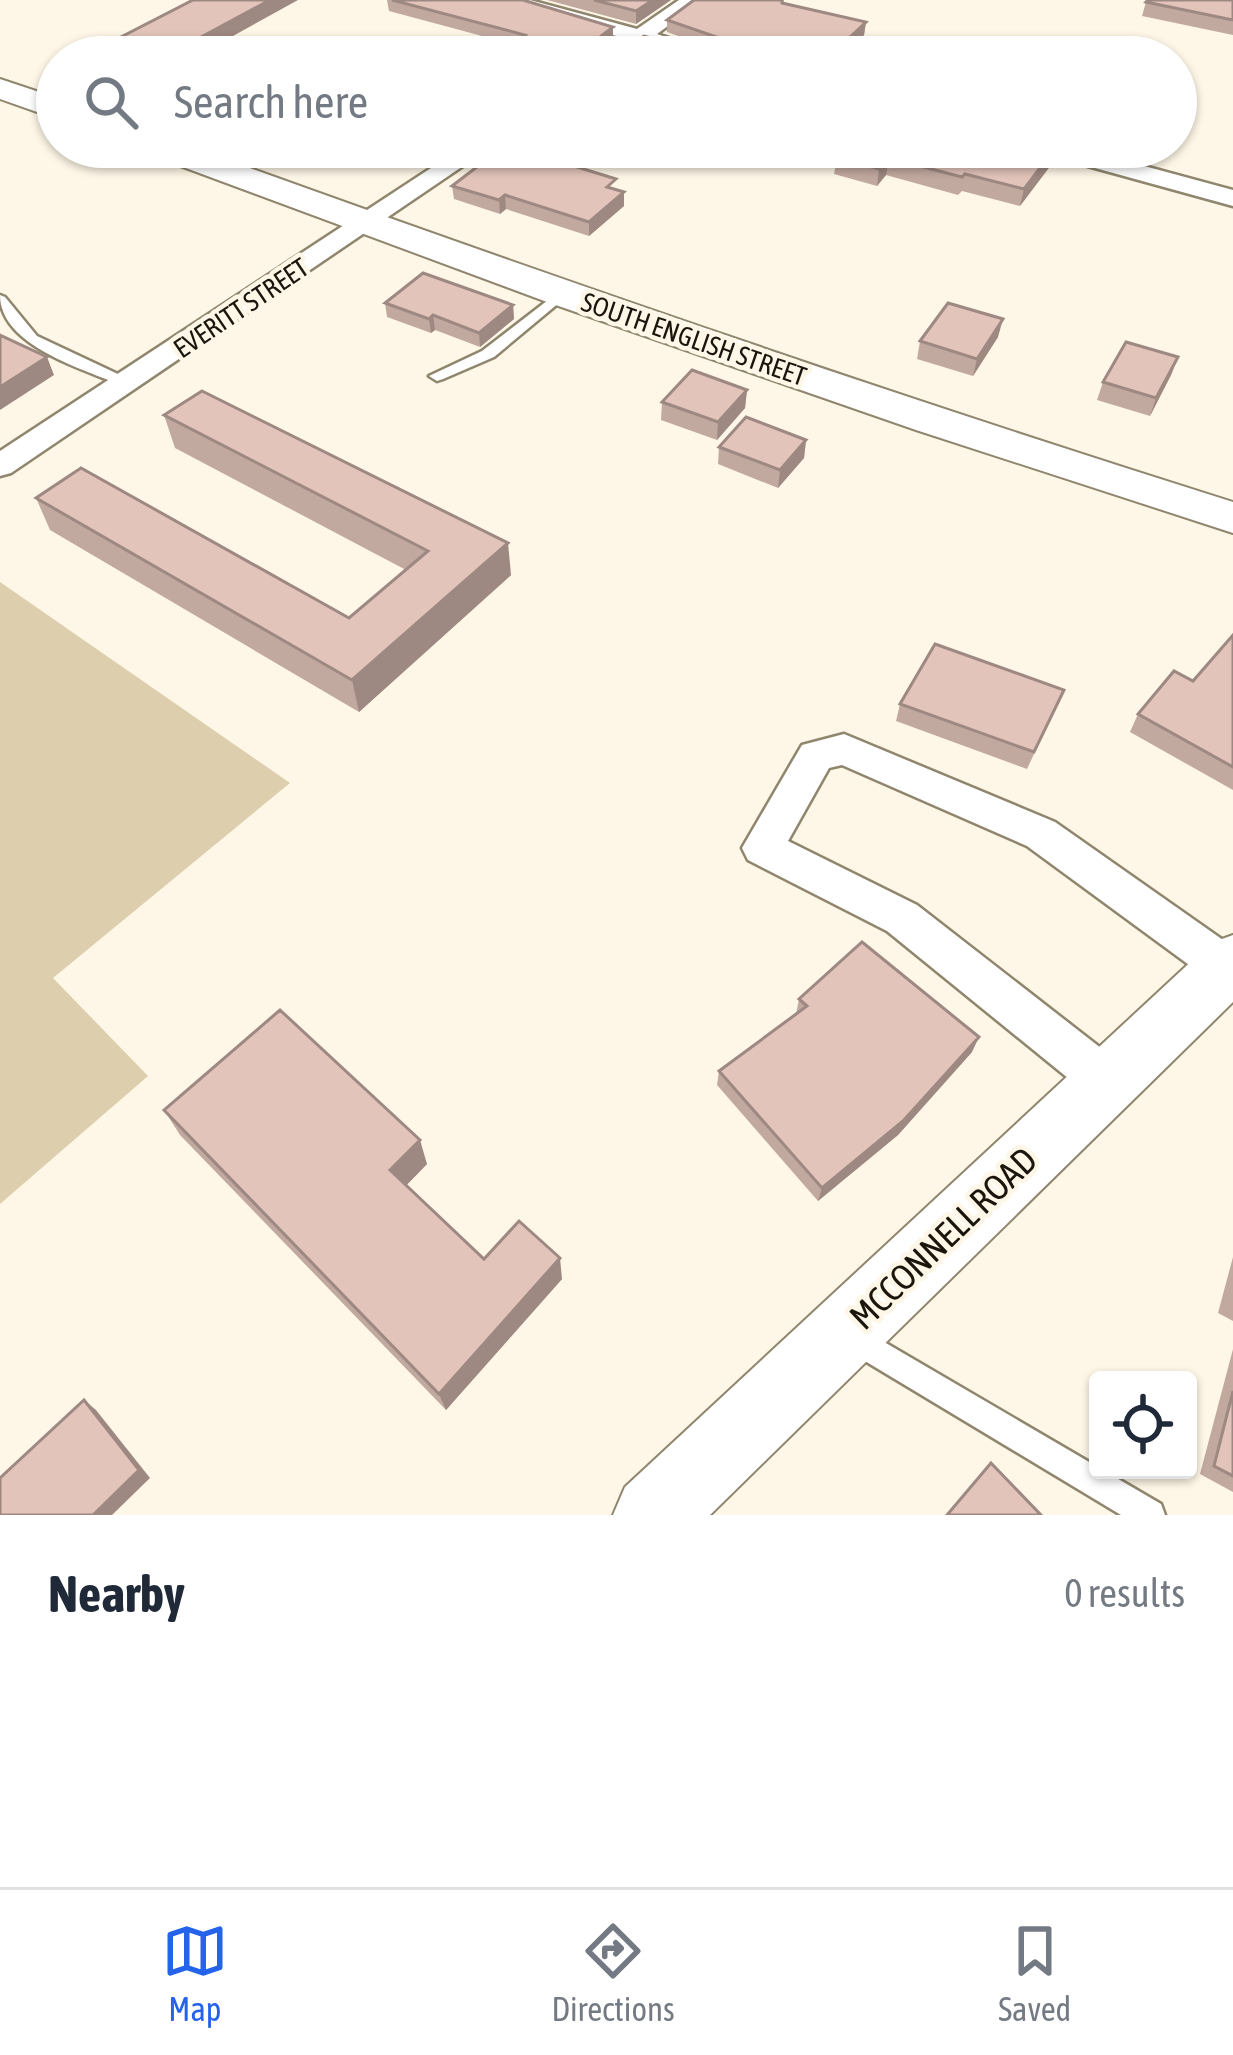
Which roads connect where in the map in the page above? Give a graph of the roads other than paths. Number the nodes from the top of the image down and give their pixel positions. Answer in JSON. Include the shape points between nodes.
{"nodes":[{"id":1,"x":507,"y":0,"type":"edge"},
{"id":2,"x":693,"y":0,"type":"edge"},
{"id":3,"x":636,"y":36,"type":"edge"},
{"id":4,"x":641,"y":36,"type":"edge"},
{"id":5,"x":0,"y":88,"type":"edge"},
{"id":6,"x":36,"y":101,"type":"edge"},
{"id":7,"x":217,"y":168,"type":"edge"},
{"id":8,"x":449,"y":168,"type":"edge"},
{"id":9,"x":1123,"y":168,"type":"edge"},
{"id":10,"x":1233,"y":198,"type":"edge"},
{"id":11,"x":368,"y":224,"type":"junction"},
{"id":12,"x":561,"y":294,"type":"junction"},
{"id":13,"x":0,"y":300,"type":"edge"},
{"id":14,"x":437,"y":376,"type":"dead end"},
{"id":15,"x":130,"y":382,"type":"junction"},
{"id":16,"x":0,"y":466,"type":"edge"},
{"id":17,"x":1233,"y":518,"type":"edge"},
{"id":18,"x":1230,"y":964,"type":"edge"},
{"id":19,"x":1107,"y":1081,"type":"junction"},
{"id":20,"x":844,"y":1333,"type":"junction"},
{"id":21,"x":653,"y":1515,"type":"edge"},
{"id":22,"x":1150,"y":1515,"type":"edge"}],
"edges":[{"from":1,"to":3,"type":"street"},
{"from":2,"to":4,"type":"street"},
{"from":5,"to":6,"type":"street"},
{"from":7,"to":11,"type":"street","name":"SOUTH ENGLISH STREET"},
{"from":8,"to":11,"type":"street","name":"EVERITT STREET"},
{"from":9,"to":10,"type":"street"},
{"from":11,"to":12,"type":"street","name":"SOUTH ENGLISH STREET"},
{"from":11,"to":15,"type":"street","name":"EVERITT STREET"},
{"from":12,"to":14,"type":"lane","via":[[488,354]]},
{"from":12,"to":17,"type":"street","name":"SOUTH ENGLISH STREET"},
{"from":13,"to":15,"type":"lane","via":[[31,339]]},
{"from":15,"to":16,"type":"street","name":"EVERITT STREET"},
{"from":18,"to":19,"type":"street","name":"MCCONNELL ROAD"},
{"from":18,"to":19,"type":"street","via":[[1041,834],[844,749],[816,756],[763,848],[902,918]]},
{"from":19,"to":20,"type":"street","name":"MCCONNELL ROAD"},
{"from":20,"to":21,"type":"street","name":"MCCONNELL ROAD"},
{"from":20,"to":22,"type":"lane"}]}
